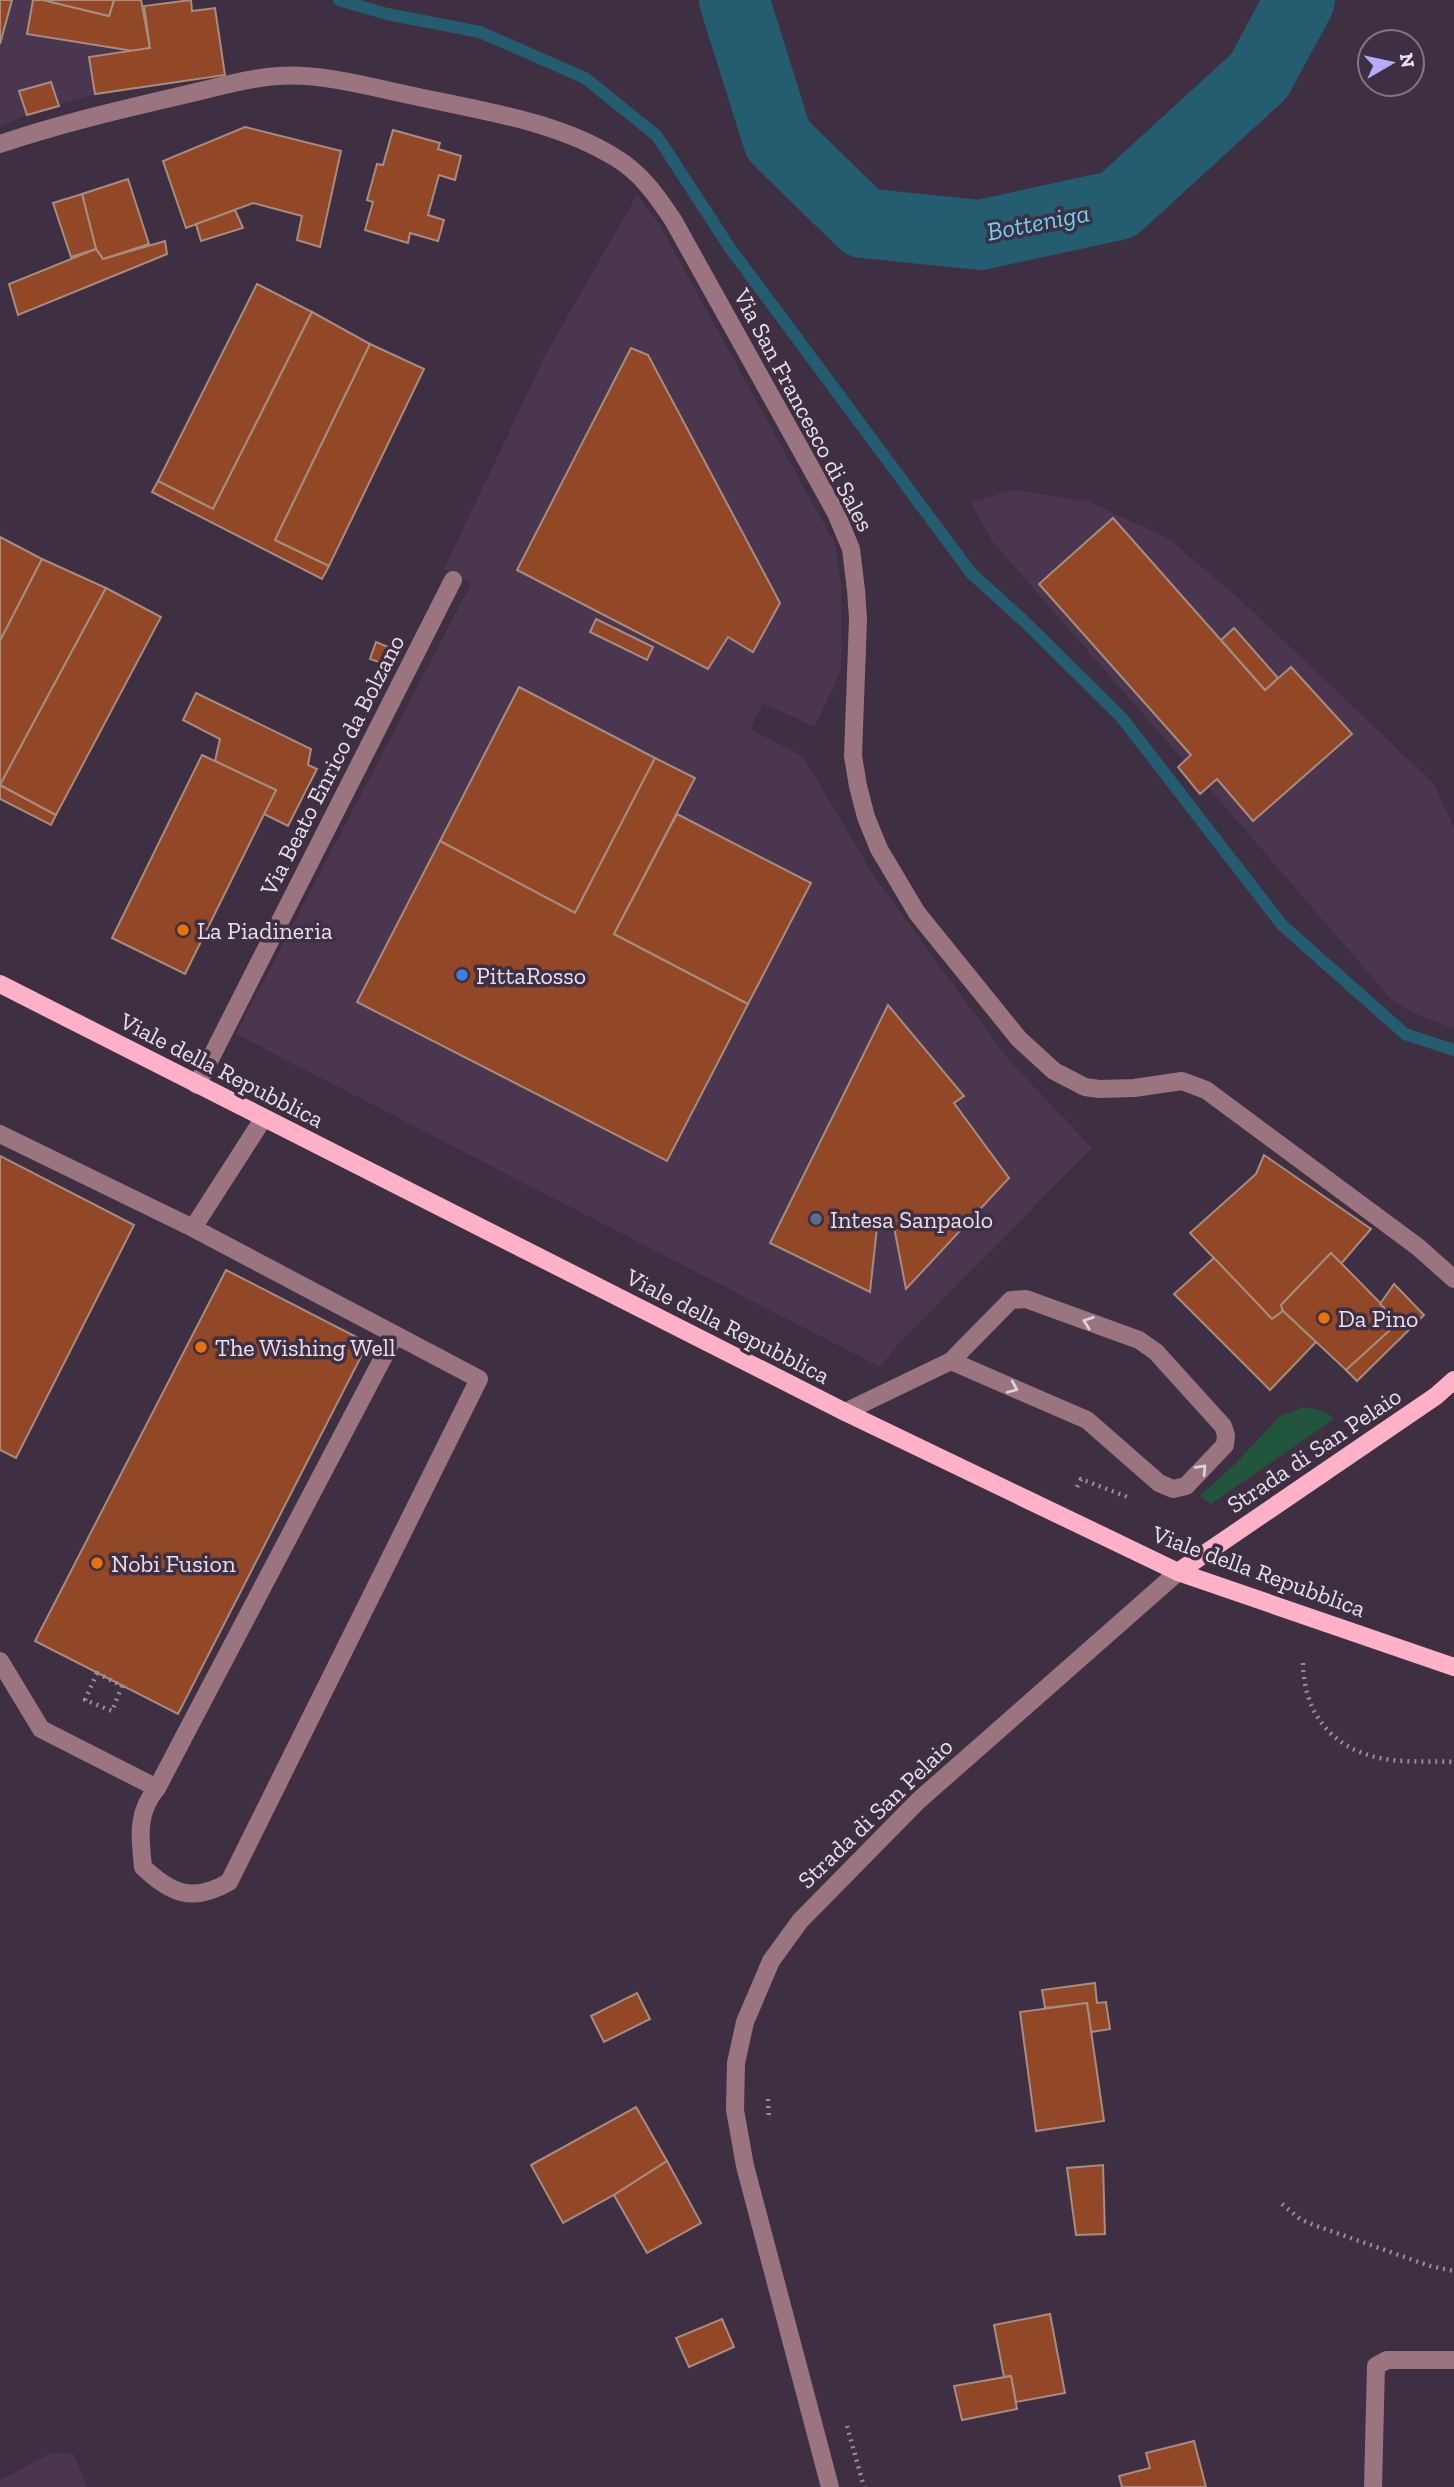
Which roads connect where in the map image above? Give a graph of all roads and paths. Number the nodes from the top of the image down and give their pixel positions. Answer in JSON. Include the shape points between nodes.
{"nodes":[{"id":1,"x":0,"y":144,"type":"edge"},
{"id":2,"x":453,"y":580,"type":"dead end"},
{"id":3,"x":0,"y":984,"type":"edge"},
{"id":4,"x":197,"y":1085,"type":"junction"},
{"id":5,"x":263,"y":1119,"type":"junction"},
{"id":6,"x":0,"y":1134,"type":"edge"},
{"id":7,"x":193,"y":1228,"type":"junction"},
{"id":8,"x":1454,"y":1279,"type":"edge"},
{"id":9,"x":396,"y":1335,"type":"junction"},
{"id":10,"x":951,"y":1361,"type":"junction"},
{"id":11,"x":1454,"y":1380,"type":"edge"},
{"id":12,"x":845,"y":1412,"type":"junction"},
{"id":13,"x":1178,"y":1572,"type":"junction"},
{"id":14,"x":0,"y":1661,"type":"edge"},
{"id":15,"x":1303,"y":1663,"type":"dead end"},
{"id":16,"x":1454,"y":1667,"type":"edge"},
{"id":17,"x":97,"y":1673,"type":"joint"},
{"id":18,"x":1454,"y":1762,"type":"edge"},
{"id":19,"x":157,"y":1788,"type":"junction"},
{"id":20,"x":1282,"y":2204,"type":"dead end"},
{"id":21,"x":1454,"y":2271,"type":"edge"},
{"id":22,"x":1454,"y":2361,"type":"edge"},
{"id":23,"x":830,"y":2487,"type":"edge"},
{"id":24,"x":1373,"y":2487,"type":"edge"}],
"edges":[{"from":1,"to":8,"type":"street","name":"Via San Francesco di Sales","via":[[86,117],[256,78],[295,75],[532,123],[587,142],[635,172],[673,220],[848,540],[857,610],[853,756],[858,786],[880,849],[917,913],[1019,1040],[1054,1071],[1085,1087],[1100,1089],[1182,1081],[1206,1090],[1418,1247]]},
{"from":2,"to":4,"type":"street","name":"Via Beato Enrico da Bolzano"},
{"from":3,"to":4,"type":"main road","name":"Viale della Repubblica"},
{"from":4,"to":5,"type":"main road","name":"Viale della Repubblica"},
{"from":5,"to":7,"type":"street"},
{"from":5,"to":12,"type":"main road","name":"Viale della Repubblica"},
{"from":6,"to":7,"type":"street"},
{"from":7,"to":9,"type":"street"},
{"from":9,"to":19,"type":"street"},
{"from":9,"to":19,"type":"street","via":[[479,1379],[229,1882],[211,1892],[181,1893],[162,1886],[143,1867],[139,1829]]},
{"from":10,"to":10,"type":"street","one_way":true,"via":[[1087,1420],[1159,1483],[1173,1489],[1186,1486],[1225,1445],[1223,1426],[1156,1352],[1139,1340],[1026,1299],[1011,1300]]},
{"from":10,"to":12,"type":"street"},
{"from":11,"to":13,"type":"main road","name":"Strada di San Pelaio"},
{"from":12,"to":13,"type":"main road","name":"Viale della Repubblica"},
{"from":13,"to":16,"type":"main road","name":"Viale della Repubblica"},
{"from":13,"to":23,"type":"street","name":"Strada di San Pelaio","via":[[918,1801],[800,1921],[771,1961],[745,2022],[736,2063],[735,2110],[741,2144]]},
{"from":14,"to":19,"type":"street","via":[[41,1729]]},
{"from":15,"to":18,"type":"path","via":[[1310,1704],[1331,1736],[1347,1747],[1402,1762]]},
{"from":17,"to":17,"type":"path","via":[[122,1686],[112,1711],[85,1700]]},
{"from":20,"to":21,"type":"path","via":[[1314,2225]]},
{"from":22,"to":24,"type":"street","via":[[1387,2360],[1376,2366]]}]}
